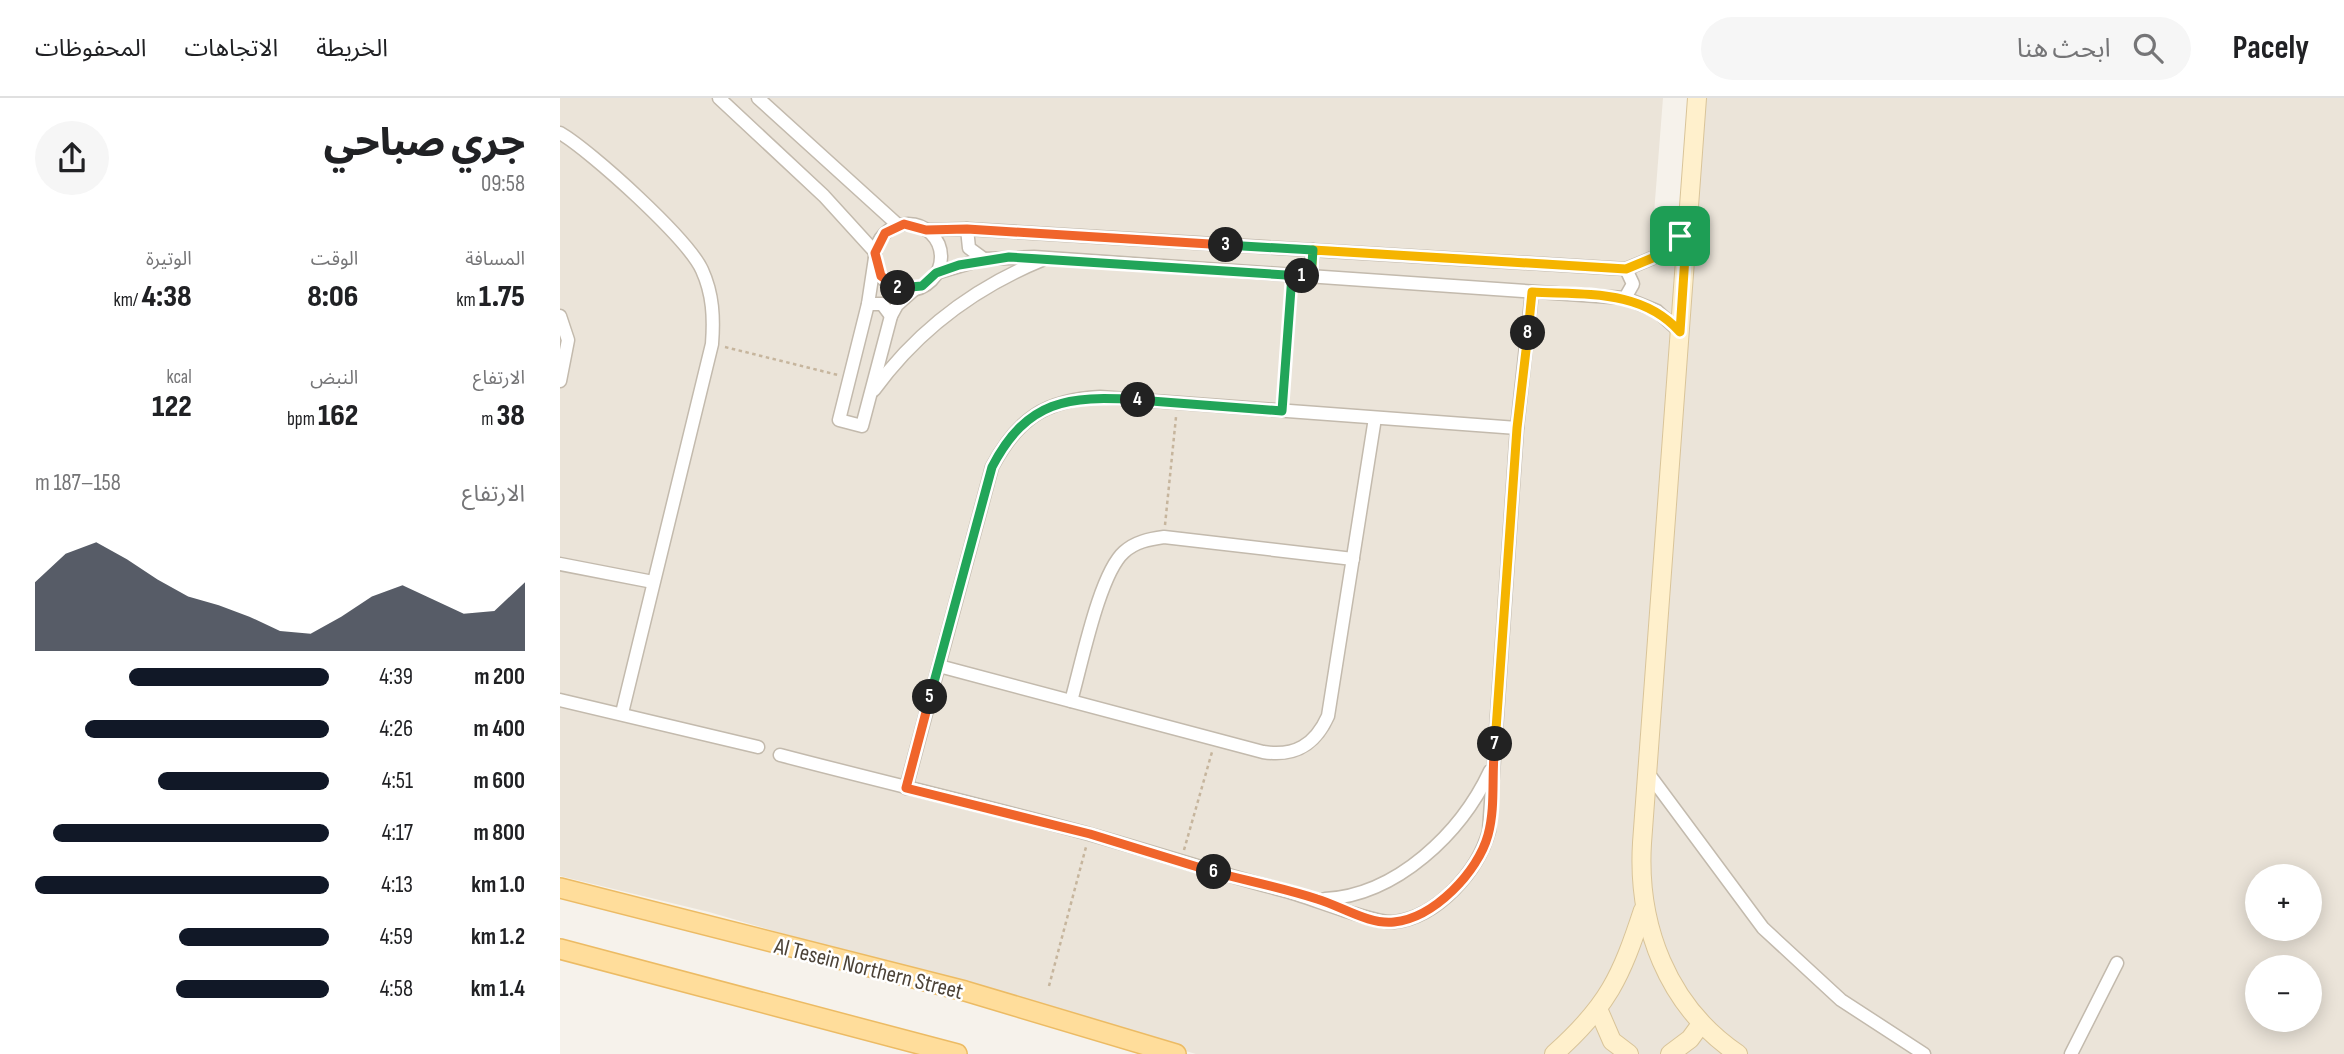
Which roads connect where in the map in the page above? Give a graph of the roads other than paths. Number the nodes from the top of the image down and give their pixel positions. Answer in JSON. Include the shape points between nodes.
{"nodes":[{"id":1,"x":719,"y":98,"type":"edge"},
{"id":2,"x":758,"y":98,"type":"edge"},
{"id":3,"x":1697,"y":98,"type":"edge"},
{"id":4,"x":560,"y":133,"type":"edge"},
{"id":5,"x":898,"y":225,"type":"junction"},
{"id":6,"x":1687,"y":226,"type":"junction"},
{"id":7,"x":967,"y":229,"type":"junction"},
{"id":8,"x":926,"y":230,"type":"junction"},
{"id":9,"x":1313,"y":250,"type":"junction"},
{"id":10,"x":875,"y":255,"type":"junction"},
{"id":11,"x":1048,"y":258,"type":"junction"},
{"id":12,"x":984,"y":260,"type":"junction"},
{"id":13,"x":1626,"y":269,"type":"junction"},
{"id":14,"x":936,"y":273,"type":"junction"},
{"id":15,"x":1311,"y":276,"type":"junction"},
{"id":16,"x":916,"y":288,"type":"junction"},
{"id":17,"x":1532,"y":292,"type":"junction"},
{"id":18,"x":1625,"y":298,"type":"junction"},
{"id":19,"x":868,"y":304,"type":"junction"},
{"id":20,"x":560,"y":316,"type":"edge"},
{"id":21,"x":891,"y":316,"type":"junction"},
{"id":22,"x":1680,"y":332,"type":"junction"},
{"id":23,"x":560,"y":381,"type":"edge"},
{"id":24,"x":869,"y":396,"type":"junction"},
{"id":25,"x":1375,"y":418,"type":"junction"},
{"id":26,"x":1517,"y":428,"type":"junction"},
{"id":27,"x":1353,"y":559,"type":"junction"},
{"id":28,"x":560,"y":564,"type":"edge"},
{"id":29,"x":653,"y":582,"type":"junction"},
{"id":30,"x":939,"y":666,"type":"junction"},
{"id":31,"x":560,"y":699,"type":"edge"},
{"id":32,"x":1071,"y":701,"type":"junction"},
{"id":33,"x":622,"y":712,"type":"junction"},
{"id":34,"x":758,"y":747,"type":"dead end"},
{"id":35,"x":780,"y":755,"type":"dead end"},
{"id":36,"x":1492,"y":767,"type":"junction"},
{"id":37,"x":1648,"y":773,"type":"junction"},
{"id":38,"x":906,"y":788,"type":"junction"},
{"id":39,"x":560,"y":888,"type":"edge"},
{"id":40,"x":1318,"y":899,"type":"junction"},
{"id":41,"x":1643,"y":909,"type":"junction"},
{"id":42,"x":560,"y":948,"type":"edge"},
{"id":43,"x":2117,"y":962,"type":"dead end"},
{"id":44,"x":1598,"y":1011,"type":"junction"},
{"id":45,"x":1701,"y":1024,"type":"junction"},
{"id":46,"x":957,"y":1054,"type":"edge"},
{"id":47,"x":1176,"y":1054,"type":"edge"},
{"id":48,"x":1554,"y":1054,"type":"edge"},
{"id":49,"x":1629,"y":1054,"type":"edge"},
{"id":50,"x":1670,"y":1054,"type":"edge"},
{"id":51,"x":1738,"y":1054,"type":"edge"},
{"id":52,"x":1924,"y":1054,"type":"edge"},
{"id":53,"x":2071,"y":1054,"type":"edge"}],
"edges":[{"from":1,"to":10,"type":"street","via":[[824,196]]},
{"from":2,"to":5,"type":"street"},
{"from":3,"to":6,"type":"street"},
{"from":4,"to":29,"type":"street","via":[[688,248],[710,293],[712,344]]},
{"from":5,"to":8,"type":"street"},
{"from":5,"to":10,"type":"street","via":[[881,237]]},
{"from":6,"to":13,"type":"street","via":[[1662,254]]},
{"from":6,"to":22,"type":"street"},
{"from":7,"to":8,"type":"street"},
{"from":7,"to":9,"type":"street"},
{"from":7,"to":12,"type":"street","via":[[969,248]]},
{"from":8,"to":14,"type":"street","via":[[940,250]]},
{"from":9,"to":13,"type":"street"},
{"from":9,"to":15,"type":"street"},
{"from":10,"to":16,"type":"street","via":[[888,284]]},
{"from":10,"to":19,"type":"street"},
{"from":11,"to":12,"type":"street"},
{"from":11,"to":15,"type":"street"},
{"from":11,"to":24,"type":"street","via":[[986,287],[948,313],[913,344]]},
{"from":12,"to":14,"type":"street"},
{"from":13,"to":18,"type":"street","via":[[1633,284]]},
{"from":14,"to":16,"type":"street"},
{"from":15,"to":17,"type":"street"},
{"from":16,"to":21,"type":"street"},
{"from":17,"to":18,"type":"street"},
{"from":17,"to":26,"type":"street"},
{"from":18,"to":22,"type":"street","via":[[1657,311]]},
{"from":19,"to":21,"type":"street","via":[[882,304]]},
{"from":19,"to":24,"type":"street","via":[[839,420],[862,426]]},
{"from":20,"to":23,"type":"street","via":[[568,340]]},
{"from":21,"to":24,"type":"street"},
{"from":22,"to":37,"type":"street"},
{"from":25,"to":26,"type":"street"},
{"from":25,"to":27,"type":"street"},
{"from":25,"to":30,"type":"street","via":[[1100,397],[1047,407],[1005,442],[992,467]]},
{"from":26,"to":36,"type":"street"},
{"from":27,"to":32,"type":"street","via":[[1164,537],[1136,544],[1114,564]]},
{"from":27,"to":32,"type":"street","via":[[1328,716],[1321,731],[1303,748],[1279,754]]},
{"from":28,"to":29,"type":"street"},
{"from":29,"to":33,"type":"street"},
{"from":30,"to":32,"type":"street"},
{"from":30,"to":38,"type":"street"},
{"from":31,"to":33,"type":"street"},
{"from":33,"to":34,"type":"street"},
{"from":35,"to":38,"type":"street"},
{"from":36,"to":40,"type":"street","via":[[1464,818],[1421,861],[1347,898]]},
{"from":36,"to":40,"type":"street","via":[[1484,850],[1446,896],[1394,922],[1372,919]]},
{"from":37,"to":41,"type":"street","via":[[1641,862]]},
{"from":37,"to":52,"type":"street","via":[[1763,928],[1841,1000]]},
{"from":38,"to":40,"type":"street"},
{"from":39,"to":47,"type":"main road","name":"Al Tesein Northern Street","via":[[965,991]]},
{"from":41,"to":44,"type":"street","via":[[1625,964]]},
{"from":41,"to":45,"type":"street","via":[[1672,986]]},
{"from":42,"to":46,"type":"main road"},
{"from":43,"to":53,"type":"street"},
{"from":44,"to":48,"type":"street"},
{"from":44,"to":49,"type":"street","via":[[1612,1041]]},
{"from":45,"to":50,"type":"street"},
{"from":45,"to":51,"type":"street"}]}
